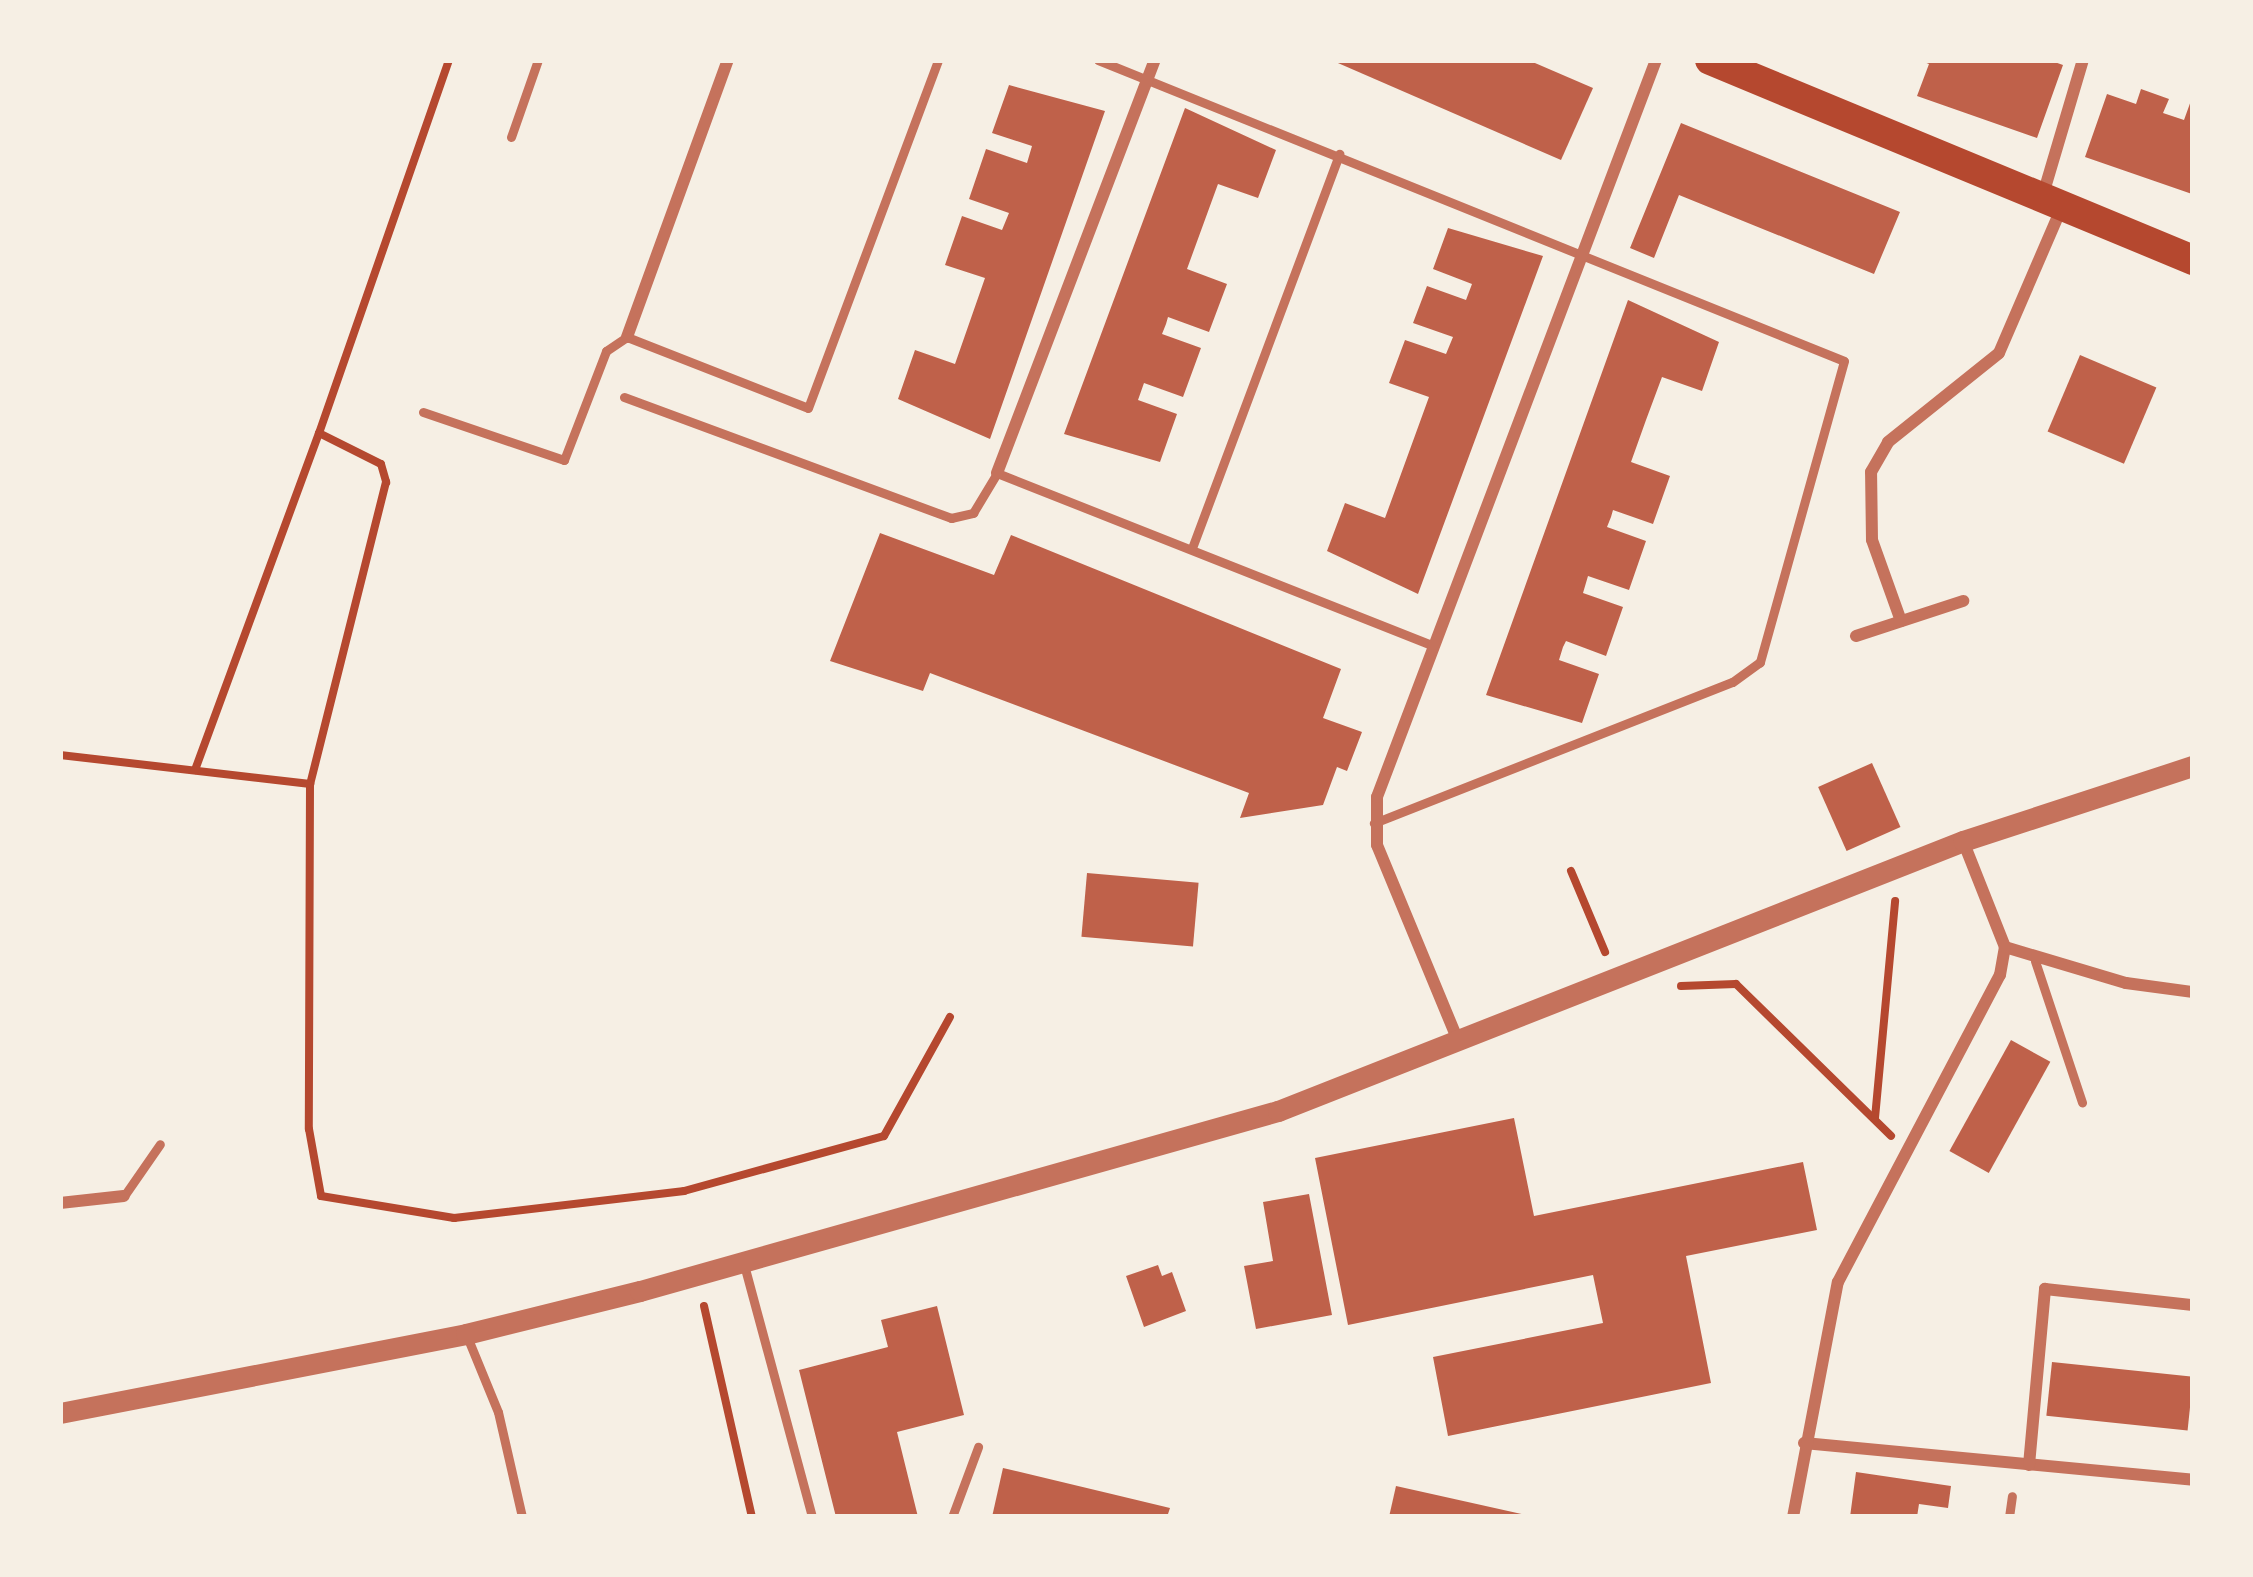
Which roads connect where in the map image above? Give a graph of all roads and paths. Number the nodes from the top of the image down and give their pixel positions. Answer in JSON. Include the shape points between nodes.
{"nodes":[{"id":1,"x":449,"y":60,"type":"edge"},
{"id":2,"x":538,"y":60,"type":"edge"},
{"id":3,"x":728,"y":60,"type":"edge"},
{"id":4,"x":938,"y":60,"type":"edge"},
{"id":5,"x":1098,"y":60,"type":"edge"},
{"id":6,"x":1155,"y":60,"type":"edge"},
{"id":7,"x":1656,"y":60,"type":"edge"},
{"id":8,"x":1710,"y":60,"type":"edge"},
{"id":9,"x":2083,"y":60,"type":"edge"},
{"id":10,"x":1769,"y":70,"type":"edge"},
{"id":11,"x":1147,"y":81,"type":"junction"},
{"id":12,"x":511,"y":137,"type":"dead end"},
{"id":13,"x":1339,"y":154,"type":"junction"},
{"id":14,"x":2051,"y":204,"type":"junction"},
{"id":15,"x":1580,"y":254,"type":"junction"},
{"id":16,"x":2193,"y":260,"type":"edge"},
{"id":17,"x":627,"y":338,"type":"junction"},
{"id":18,"x":624,"y":397,"type":"dead end"},
{"id":19,"x":423,"y":412,"type":"dead end"},
{"id":20,"x":320,"y":433,"type":"junction"},
{"id":21,"x":998,"y":473,"type":"junction"},
{"id":22,"x":1192,"y":548,"type":"junction"},
{"id":23,"x":1963,"y":601,"type":"dead end"},
{"id":24,"x":1901,"y":621,"type":"junction"},
{"id":25,"x":1856,"y":636,"type":"dead end"},
{"id":26,"x":1432,"y":645,"type":"junction"},
{"id":27,"x":60,"y":755,"type":"edge"},
{"id":28,"x":2193,"y":766,"type":"edge"},
{"id":29,"x":195,"y":770,"type":"junction"},
{"id":30,"x":310,"y":784,"type":"junction"},
{"id":31,"x":1374,"y":823,"type":"junction"},
{"id":32,"x":1963,"y":841,"type":"junction"},
{"id":33,"x":1571,"y":871,"type":"dead end"},
{"id":34,"x":1903,"y":896,"type":"dead end"},
{"id":35,"x":2005,"y":947,"type":"junction"},
{"id":36,"x":1624,"y":948,"type":"dead end"},
{"id":37,"x":2035,"y":961,"type":"junction"},
{"id":38,"x":1662,"y":988,"type":"dead end"},
{"id":39,"x":2193,"y":992,"type":"edge"},
{"id":40,"x":950,"y":1017,"type":"dead end"},
{"id":41,"x":1459,"y":1044,"type":"junction"},
{"id":42,"x":2082,"y":1102,"type":"dead end"},
{"id":43,"x":1874,"y":1120,"type":"junction"},
{"id":44,"x":160,"y":1144,"type":"dead end"},
{"id":45,"x":1907,"y":1151,"type":"junction"},
{"id":46,"x":124,"y":1196,"type":"joint"},
{"id":47,"x":60,"y":1203,"type":"edge"},
{"id":48,"x":743,"y":1262,"type":"junction"},
{"id":49,"x":2193,"y":1305,"type":"edge"},
{"id":50,"x":704,"y":1306,"type":"dead end"},
{"id":51,"x":466,"y":1334,"type":"junction"},
{"id":52,"x":60,"y":1413,"type":"edge"},
{"id":53,"x":1804,"y":1443,"type":"junction"},
{"id":54,"x":978,"y":1447,"type":"dead end"},
{"id":55,"x":2029,"y":1465,"type":"junction"},
{"id":56,"x":2193,"y":1480,"type":"edge"},
{"id":57,"x":2012,"y":1496,"type":"dead end"},
{"id":58,"x":522,"y":1517,"type":"edge"},
{"id":59,"x":752,"y":1517,"type":"edge"},
{"id":60,"x":812,"y":1517,"type":"edge"},
{"id":61,"x":952,"y":1517,"type":"edge"},
{"id":62,"x":1793,"y":1517,"type":"edge"},
{"id":63,"x":2009,"y":1517,"type":"edge"}],
"edges":[{"from":1,"to":20,"type":"path"},
{"from":2,"to":12,"type":"lane"},
{"from":3,"to":17,"type":"street"},
{"from":4,"to":17,"type":"lane","via":[[808,408]]},
{"from":5,"to":11,"type":"lane"},
{"from":6,"to":11,"type":"street"},
{"from":7,"to":15,"type":"street"},
{"from":8,"to":10,"type":"main road"},
{"from":9,"to":14,"type":"street"},
{"from":10,"to":14,"type":"main road"},
{"from":11,"to":13,"type":"lane"},
{"from":11,"to":21,"type":"street"},
{"from":13,"to":15,"type":"lane"},
{"from":13,"to":22,"type":"lane"},
{"from":14,"to":16,"type":"main road"},
{"from":14,"to":24,"type":"street","via":[[1999,353],[1888,442],[1871,472],[1872,540]]},
{"from":15,"to":26,"type":"street"},
{"from":15,"to":31,"type":"lane","via":[[1844,361],[1760,662],[1732,682]]},
{"from":17,"to":19,"type":"lane","via":[[605,351],[564,460]]},
{"from":18,"to":21,"type":"lane","via":[[951,518],[973,513]]},
{"from":20,"to":29,"type":"path"},
{"from":20,"to":30,"type":"path","via":[[381,464],[386,482]]},
{"from":21,"to":22,"type":"lane"},
{"from":22,"to":26,"type":"lane"},
{"from":23,"to":24,"type":"street"},
{"from":24,"to":25,"type":"street"},
{"from":26,"to":31,"type":"street"},
{"from":27,"to":29,"type":"path"},
{"from":28,"to":32,"type":"street"},
{"from":29,"to":30,"type":"path"},
{"from":30,"to":40,"type":"path","via":[[309,1129],[321,1196],[454,1218],[684,1191],[884,1136]]},
{"from":31,"to":41,"type":"street"},
{"from":32,"to":35,"type":"street"},
{"from":32,"to":41,"type":"street"},
{"from":33,"to":36,"type":"path","via":[[1606,955]]},
{"from":34,"to":43,"type":"path","via":[[1888,911]]},
{"from":35,"to":37,"type":"street"},
{"from":35,"to":45,"type":"street","via":[[2000,975]]},
{"from":37,"to":39,"type":"street"},
{"from":37,"to":42,"type":"lane"},
{"from":38,"to":43,"type":"path","via":[[1736,984]]},
{"from":41,"to":48,"type":"street","via":[[1278,1111]]},
{"from":43,"to":45,"type":"path"},
{"from":44,"to":46,"type":"lane"},
{"from":45,"to":53,"type":"street","via":[[1838,1282]]},
{"from":46,"to":47,"type":"street"},
{"from":48,"to":51,"type":"street"},
{"from":48,"to":60,"type":"lane"},
{"from":49,"to":55,"type":"street","via":[[2045,1289]]},
{"from":50,"to":59,"type":"path"},
{"from":51,"to":52,"type":"street"},
{"from":51,"to":58,"type":"lane","via":[[498,1412]]},
{"from":53,"to":55,"type":"street"},
{"from":53,"to":62,"type":"street"},
{"from":54,"to":61,"type":"lane"},
{"from":55,"to":56,"type":"street"},
{"from":57,"to":63,"type":"lane"}]}
